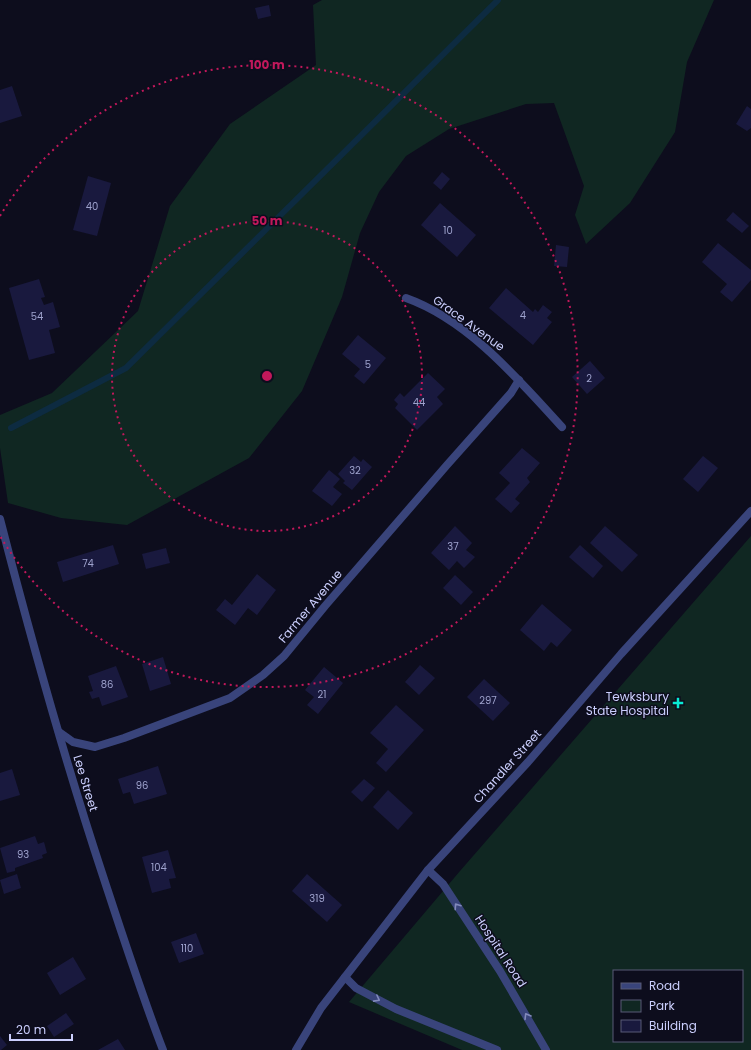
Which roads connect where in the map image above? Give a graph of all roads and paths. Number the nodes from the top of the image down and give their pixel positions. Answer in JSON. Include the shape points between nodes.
{"nodes":[{"id":1,"x":406,"y":298,"type":"dead end"},
{"id":2,"x":519,"y":380,"type":"junction"},
{"id":3,"x":562,"y":427,"type":"dead end"},
{"id":4,"x":751,"y":511,"type":"edge"},
{"id":5,"x":0,"y":519,"type":"edge"},
{"id":6,"x":58,"y":732,"type":"junction"},
{"id":7,"x":428,"y":870,"type":"junction"},
{"id":8,"x":345,"y":977,"type":"junction"},
{"id":9,"x":163,"y":1050,"type":"edge"},
{"id":10,"x":296,"y":1050,"type":"edge"},
{"id":11,"x":497,"y":1050,"type":"edge"},
{"id":12,"x":546,"y":1050,"type":"edge"}],
"edges":[{"from":1,"to":2,"type":"street","name":"Grace Avenue","via":[[425,305],[452,323],[491,352]]},
{"from":2,"to":3,"type":"street","name":"Grace Avenue"},
{"from":2,"to":6,"type":"street","name":"Farmer Avenue","via":[[511,393],[284,656],[263,675],[230,698],[95,747],[73,742]]},
{"from":4,"to":7,"type":"street","name":"Chandler Street","via":[[621,654],[528,762]]},
{"from":5,"to":6,"type":"street","name":"Lee Street","via":[[31,641]]},
{"from":6,"to":9,"type":"street","name":"Lee Street","via":[[136,980]]},
{"from":7,"to":8,"type":"street","name":"Chandler Street"},
{"from":12,"to":7,"type":"street","name":"Hospital Road","one_way":true,"via":[[496,965],[443,884]]},
{"from":8,"to":10,"type":"street","name":"Chandler Street","via":[[321,1008]]},
{"from":8,"to":11,"type":"street","one_way":true,"via":[[356,988],[396,1009]]}]}
